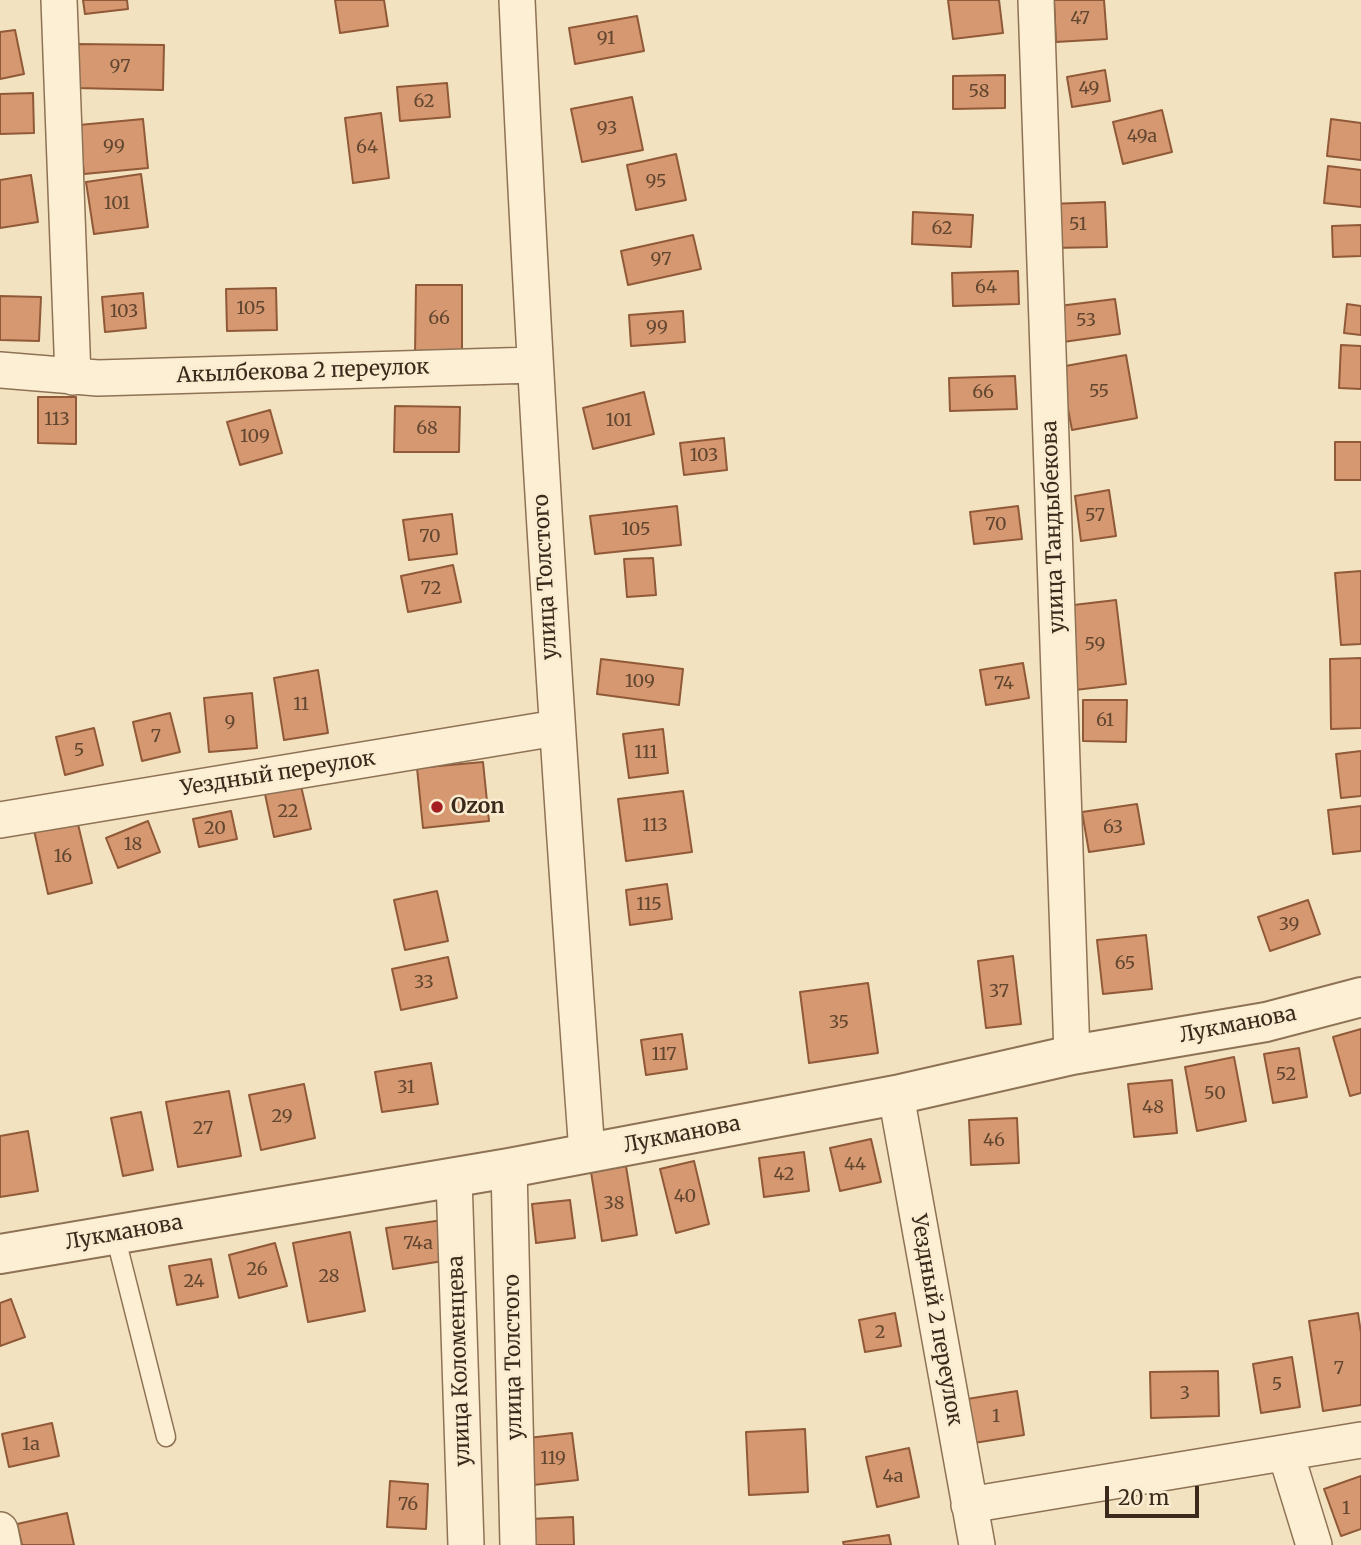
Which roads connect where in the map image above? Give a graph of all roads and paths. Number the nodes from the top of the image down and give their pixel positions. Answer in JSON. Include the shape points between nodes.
{"nodes":[{"id":1,"x":59,"y":0,"type":"edge"},
{"id":2,"x":517,"y":0,"type":"edge"},
{"id":3,"x":1036,"y":0,"type":"edge"},
{"id":4,"x":534,"y":365,"type":"junction"},
{"id":5,"x":0,"y":370,"type":"edge"},
{"id":6,"x":73,"y":377,"type":"junction"},
{"id":7,"x":555,"y":729,"type":"junction"},
{"id":8,"x":0,"y":820,"type":"edge"},
{"id":9,"x":1361,"y":997,"type":"edge"},
{"id":10,"x":1072,"y":1055,"type":"junction"},
{"id":11,"x":897,"y":1095,"type":"junction"},
{"id":12,"x":587,"y":1153,"type":"junction"},
{"id":13,"x":509,"y":1168,"type":"junction"},
{"id":14,"x":454,"y":1178,"type":"junction"},
{"id":15,"x":115,"y":1235,"type":"junction"},
{"id":16,"x":0,"y":1254,"type":"edge"},
{"id":17,"x":166,"y":1437,"type":"dead end"},
{"id":18,"x":1361,"y":1440,"type":"edge"},
{"id":19,"x":1286,"y":1454,"type":"junction"},
{"id":20,"x":969,"y":1505,"type":"junction"},
{"id":21,"x":0,"y":1530,"type":"edge"},
{"id":22,"x":3,"y":1545,"type":"edge"},
{"id":23,"x":466,"y":1545,"type":"edge"},
{"id":24,"x":519,"y":1545,"type":"edge"},
{"id":25,"x":977,"y":1545,"type":"edge"},
{"id":26,"x":1314,"y":1545,"type":"edge"}],
"edges":[{"from":1,"to":6,"type":"street"},
{"from":2,"to":4,"type":"street","name":"улица Толстого"},
{"from":3,"to":10,"type":"street","name":"улица Тандыбекова"},
{"from":4,"to":6,"type":"street","name":"Акылбекова 2 переулок"},
{"from":4,"to":7,"type":"street","name":"улица Толстого"},
{"from":5,"to":6,"type":"street","name":"Акылбекова 2 переулок"},
{"from":7,"to":8,"type":"street","name":"Уездный переулок"},
{"from":7,"to":12,"type":"street","name":"улица Толстого"},
{"from":9,"to":10,"type":"street","name":"Лукманова","via":[[1266,1022]]},
{"from":10,"to":11,"type":"street","name":"Лукманова"},
{"from":11,"to":12,"type":"street","name":"Лукманова"},
{"from":11,"to":20,"type":"street","name":"Уездный 2 переулок"},
{"from":12,"to":13,"type":"street","name":"Лукманова"},
{"from":13,"to":14,"type":"street","name":"Лукманова"},
{"from":13,"to":24,"type":"street","name":"улица Толстого"},
{"from":14,"to":15,"type":"street","name":"Лукманова"},
{"from":14,"to":23,"type":"street","name":"улица Коломенцева"},
{"from":15,"to":16,"type":"street","name":"Лукманова"},
{"from":15,"to":17,"type":"lane"},
{"from":18,"to":19,"type":"street"},
{"from":19,"to":20,"type":"street"},
{"from":19,"to":26,"type":"street"},
{"from":20,"to":25,"type":"street","name":"Уездный 2 переулок"},
{"from":21,"to":22,"type":"street"}]}
